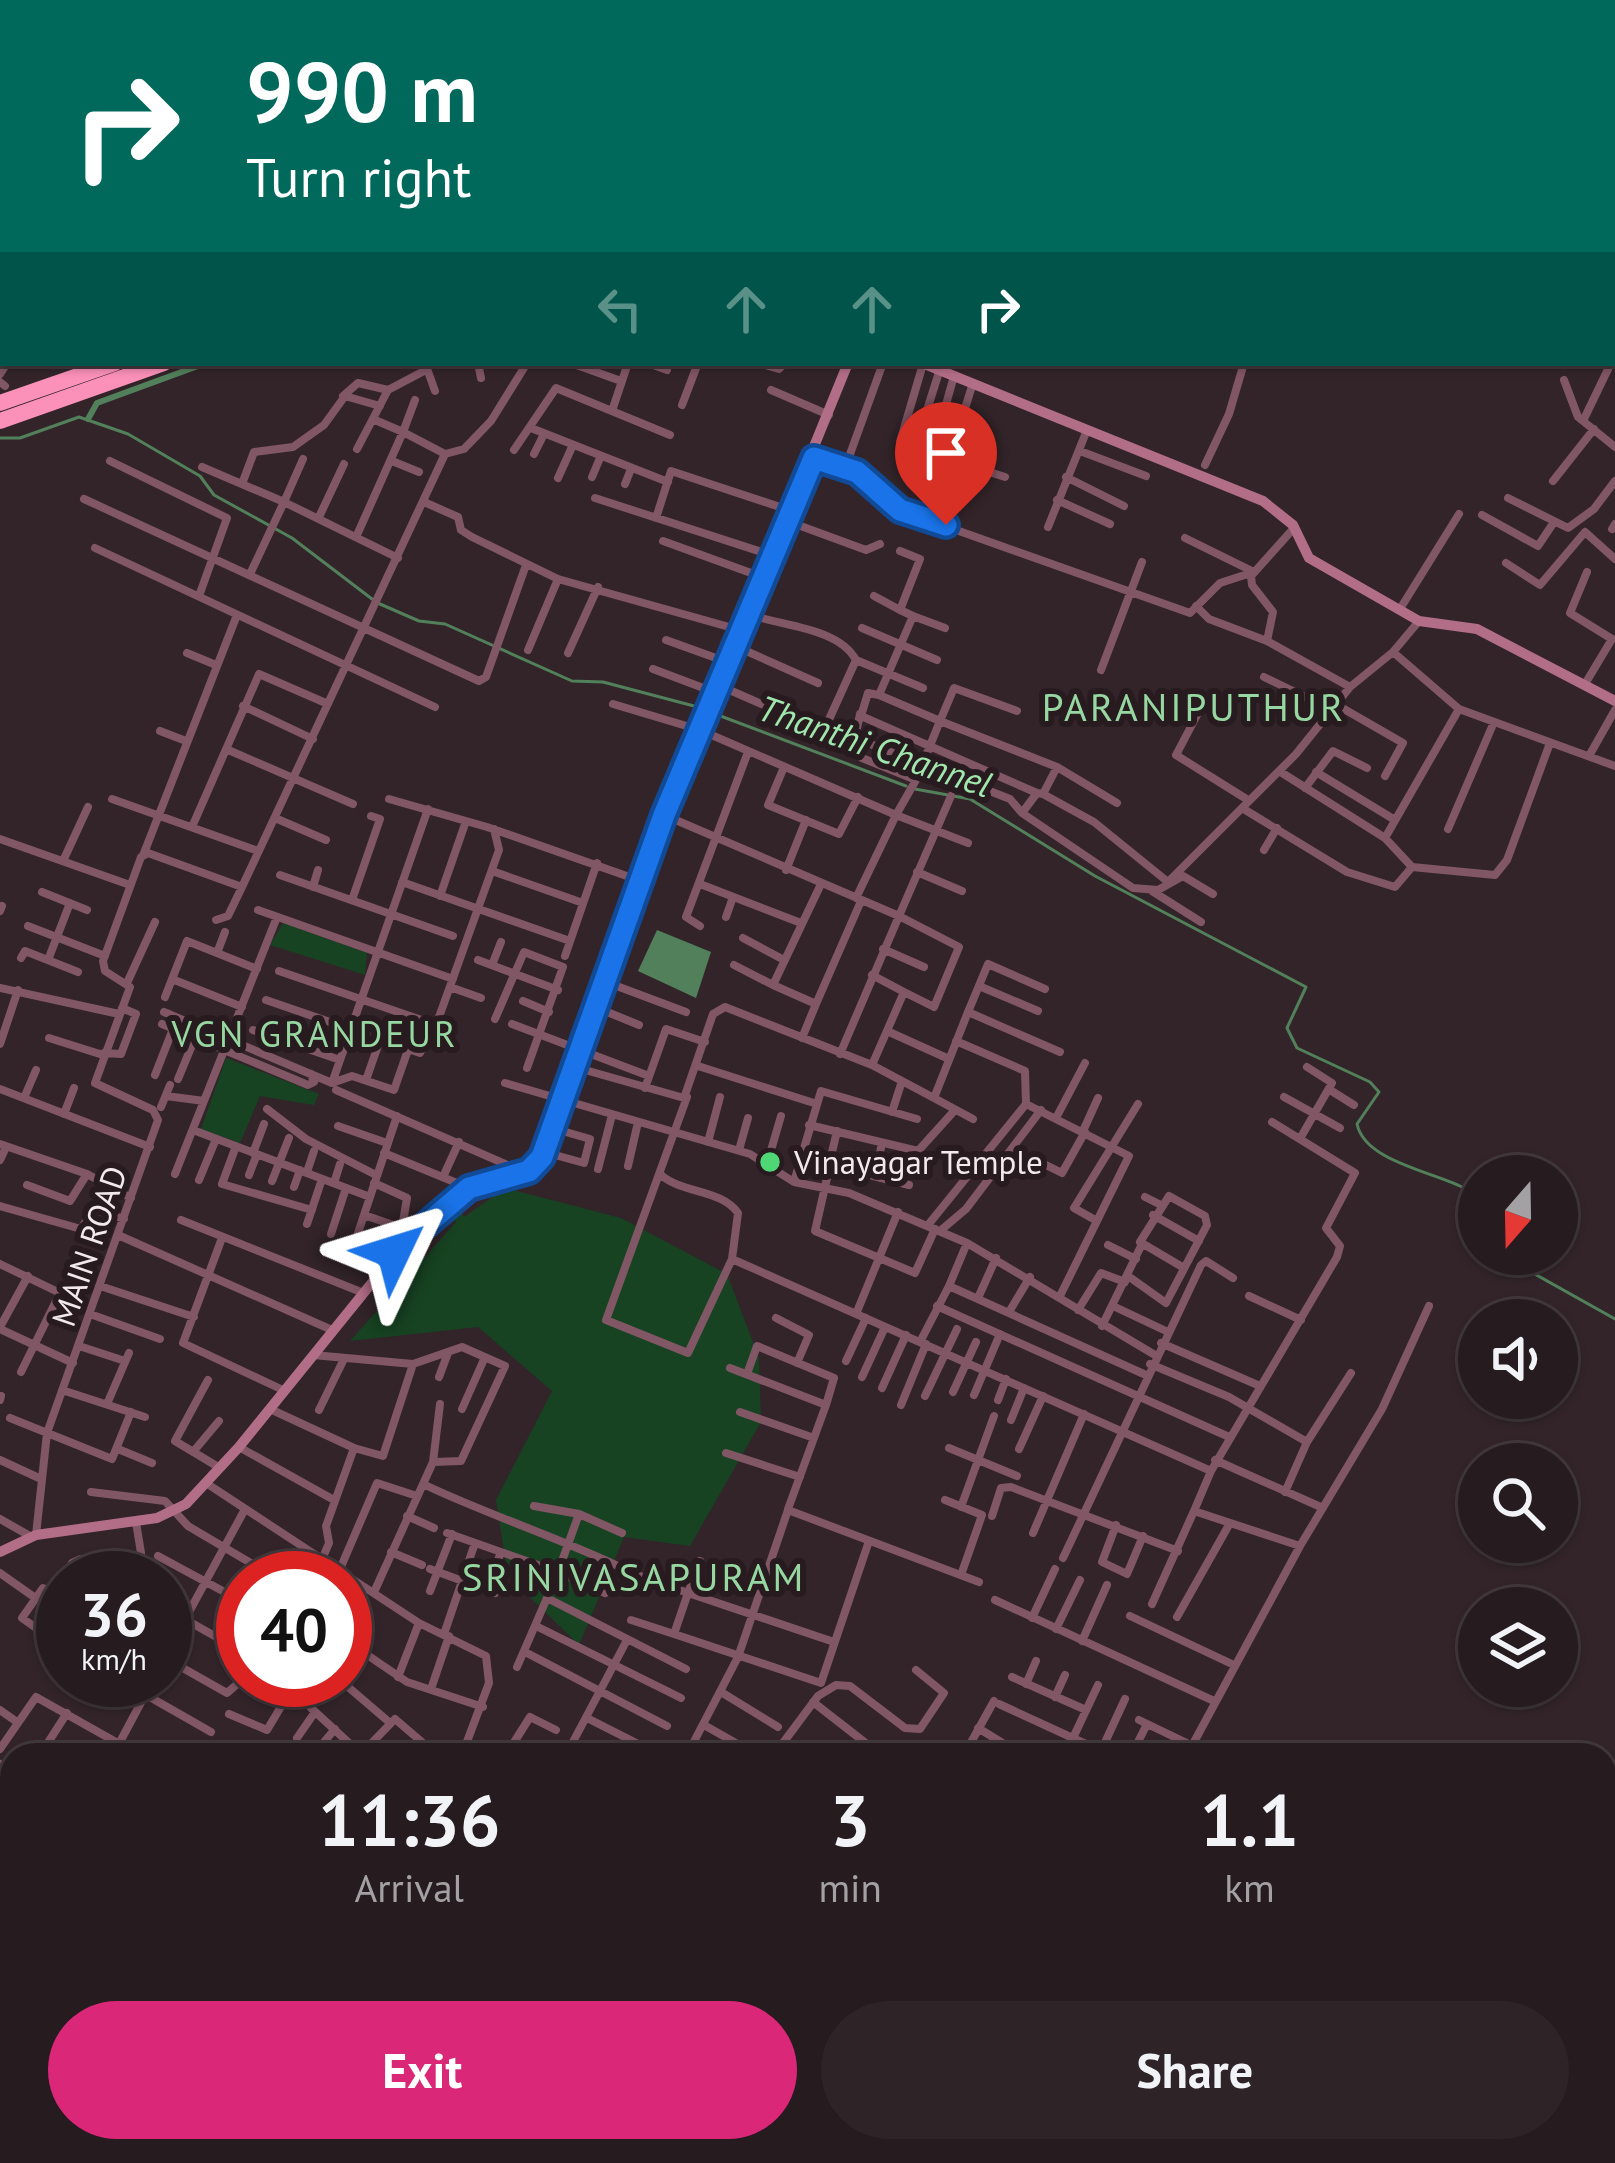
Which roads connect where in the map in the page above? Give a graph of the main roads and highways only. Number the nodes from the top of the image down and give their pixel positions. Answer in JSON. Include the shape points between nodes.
{"nodes":[{"id":1,"x":100,"y":366,"type":"edge"},
{"id":2,"x":156,"y":366,"type":"edge"},
{"id":3,"x":1,"y":386,"type":"edge"},
{"id":4,"x":0,"y":421,"type":"edge"}],
"edges":[{"from":1,"to":3,"type":"highway"},
{"from":2,"to":4,"type":"highway"}]}
